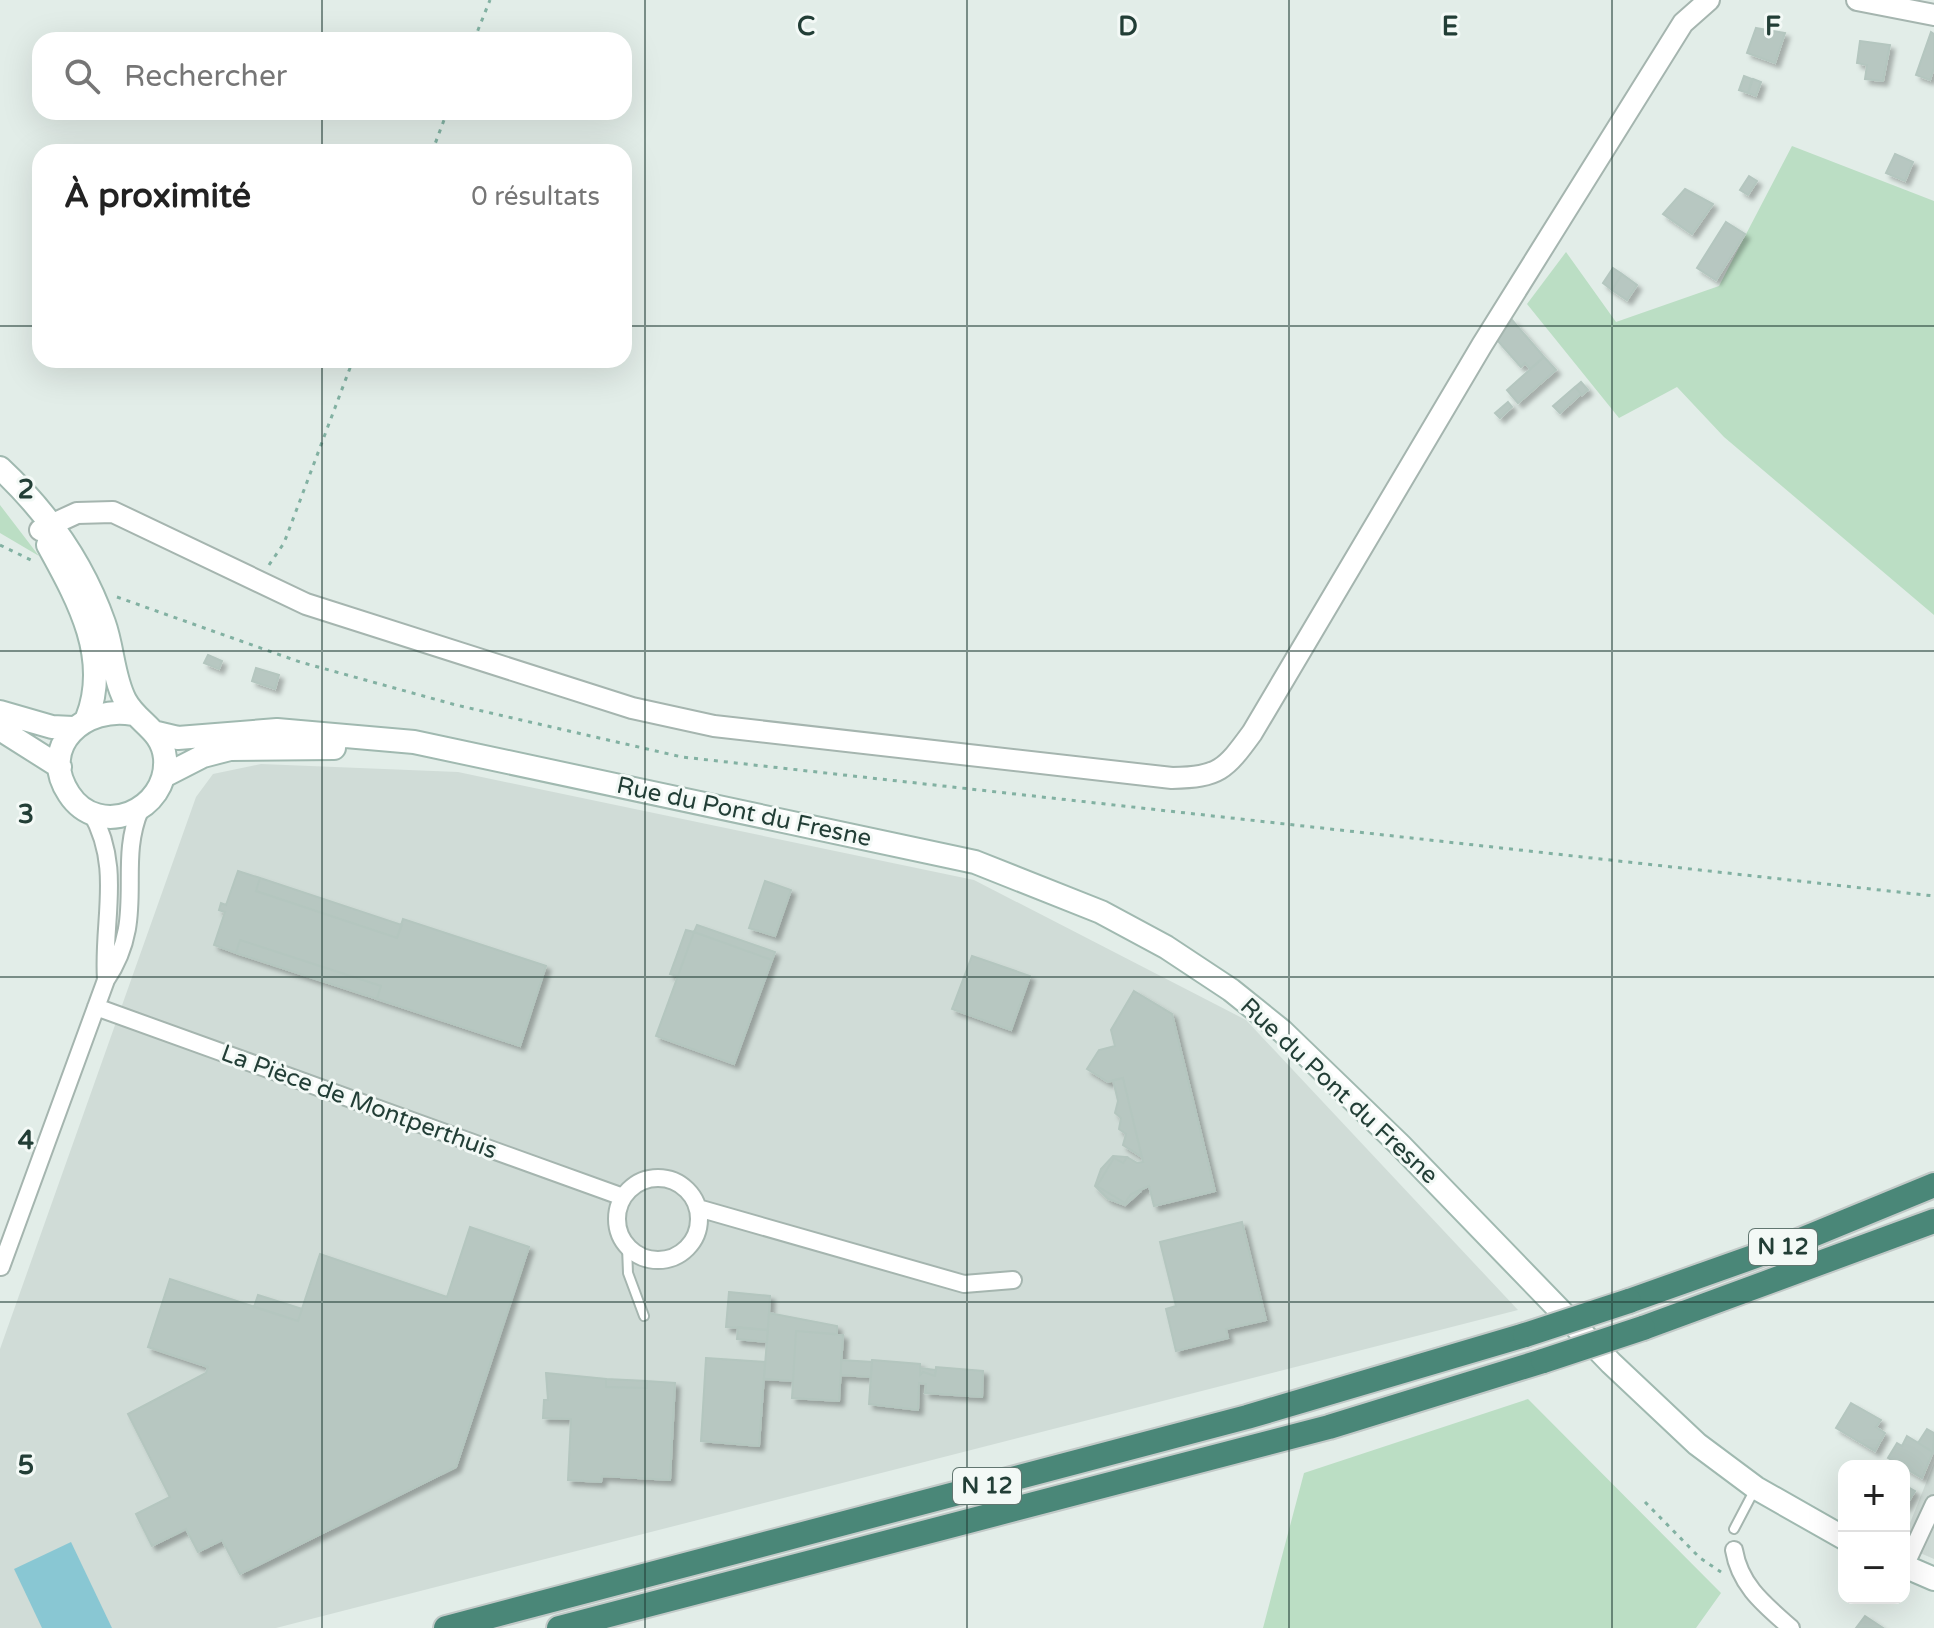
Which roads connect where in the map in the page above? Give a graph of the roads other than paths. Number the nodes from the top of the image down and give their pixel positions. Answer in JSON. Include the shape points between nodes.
{"nodes":[{"id":1,"x":1709,"y":0,"type":"edge"},
{"id":2,"x":1857,"y":0,"type":"edge"},
{"id":3,"x":1925,"y":8,"type":"edge"},
{"id":4,"x":0,"y":468,"type":"edge"},
{"id":5,"x":0,"y":485,"type":"edge"},
{"id":6,"x":46,"y":527,"type":"junction"},
{"id":7,"x":0,"y":712,"type":"edge"},
{"id":8,"x":133,"y":714,"type":"junction"},
{"id":9,"x":80,"y":723,"type":"junction"},
{"id":10,"x":0,"y":729,"type":"edge"},
{"id":11,"x":157,"y":733,"type":"junction"},
{"id":12,"x":455,"y":753,"type":"junction"},
{"id":13,"x":60,"y":767,"type":"junction"},
{"id":14,"x":164,"y":776,"type":"junction"},
{"id":15,"x":140,"y":810,"type":"junction"},
{"id":16,"x":91,"y":812,"type":"junction"},
{"id":17,"x":106,"y":980,"type":"junction"},
{"id":18,"x":96,"y":1007,"type":"junction"},
{"id":19,"x":1934,"y":1185,"type":"edge"},
{"id":20,"x":623,"y":1197,"type":"junction"},
{"id":21,"x":698,"y":1208,"type":"junction"},
{"id":22,"x":1934,"y":1221,"type":"edge"},
{"id":23,"x":627,"y":1247,"type":"junction"},
{"id":24,"x":1,"y":1267,"type":"edge"},
{"id":25,"x":1013,"y":1280,"type":"dead end"},
{"id":26,"x":644,"y":1316,"type":"dead end"},
{"id":27,"x":1756,"y":1488,"type":"junction"},
{"id":28,"x":1934,"y":1504,"type":"edge"},
{"id":29,"x":1734,"y":1529,"type":"dead end"},
{"id":30,"x":1838,"y":1535,"type":"edge"},
{"id":31,"x":1734,"y":1550,"type":"dead end"},
{"id":32,"x":1910,"y":1554,"type":"edge"},
{"id":33,"x":1910,"y":1569,"type":"edge"},
{"id":34,"x":1934,"y":1579,"type":"edge"},
{"id":35,"x":446,"y":1628,"type":"edge"},
{"id":36,"x":559,"y":1628,"type":"edge"},
{"id":37,"x":1791,"y":1628,"type":"edge"}],
"edges":[{"from":1,"to":6,"type":"street","via":[[1675,35],[1482,345],[1252,733],[1229,765],[1202,777],[1172,778],[714,726],[568,690],[306,604],[113,512],[77,513]]},
{"from":2,"to":3,"type":"street"},
{"from":4,"to":6,"type":"main road"},
{"from":5,"to":6,"type":"main road"},
{"from":6,"to":8,"type":"main road","via":[[94,598],[113,649],[120,688]]},
{"from":6,"to":9,"type":"main road","via":[[88,624],[96,670],[93,704]]},
{"from":7,"to":9,"type":"main road","via":[[52,727]]},
{"from":8,"to":9,"type":"main road","via":[[117,711]]},
{"from":8,"to":11,"type":"main road"},
{"from":9,"to":13,"type":"main road","via":[[63,746]]},
{"from":10,"to":13,"type":"main road"},
{"from":11,"to":12,"type":"main road","name":"Rue du Pont du Fresne","via":[[178,738],[231,731],[305,732],[414,742]]},
{"from":11,"to":14,"type":"main road"},
{"from":12,"to":14,"type":"main road","name":"Rue du Pont du Fresne","via":[[230,749]]},
{"from":12,"to":27,"type":"main road","name":"Rue du Pont du Fresne","via":[[975,862],[1101,912],[1166,947],[1282,1031],[1639,1389],[1697,1444]]},
{"from":13,"to":16,"type":"main road","via":[[69,794]]},
{"from":14,"to":15,"type":"main road"},
{"from":15,"to":16,"type":"main road","via":[[119,817]]},
{"from":15,"to":17,"type":"street","via":[[132,840],[127,932],[121,957]]},
{"from":16,"to":17,"type":"street","via":[[105,840],[112,882]]},
{"from":17,"to":18,"type":"street"},
{"from":18,"to":20,"type":"street","name":"La Pièce de Montperthuis"},
{"from":18,"to":24,"type":"street"},
{"from":19,"to":35,"type":"highway","number":"N 12","bridge":true,"via":[[1798,1241],[1525,1335],[1247,1417]]},
{"from":20,"to":21,"type":"street","via":[[644,1180],[671,1179],[693,1195]]},
{"from":20,"to":23,"type":"street","via":[[617,1222]]},
{"from":21,"to":23,"type":"street","via":[[696,1235],[678,1255],[651,1260]]},
{"from":21,"to":25,"type":"street","via":[[964,1284]]},
{"from":22,"to":36,"type":"highway","number":"N 12","bridge":true,"via":[[1643,1328],[1329,1427]]},
{"from":23,"to":26,"type":"lane","via":[[628,1273]]},
{"from":27,"to":29,"type":"lane"},
{"from":27,"to":30,"type":"main road","name":"Rue du Pont du Fresne"},
{"from":28,"to":32,"type":"street"},
{"from":31,"to":37,"type":"street","via":[[1754,1596]]},
{"from":33,"to":34,"type":"main road"}]}
